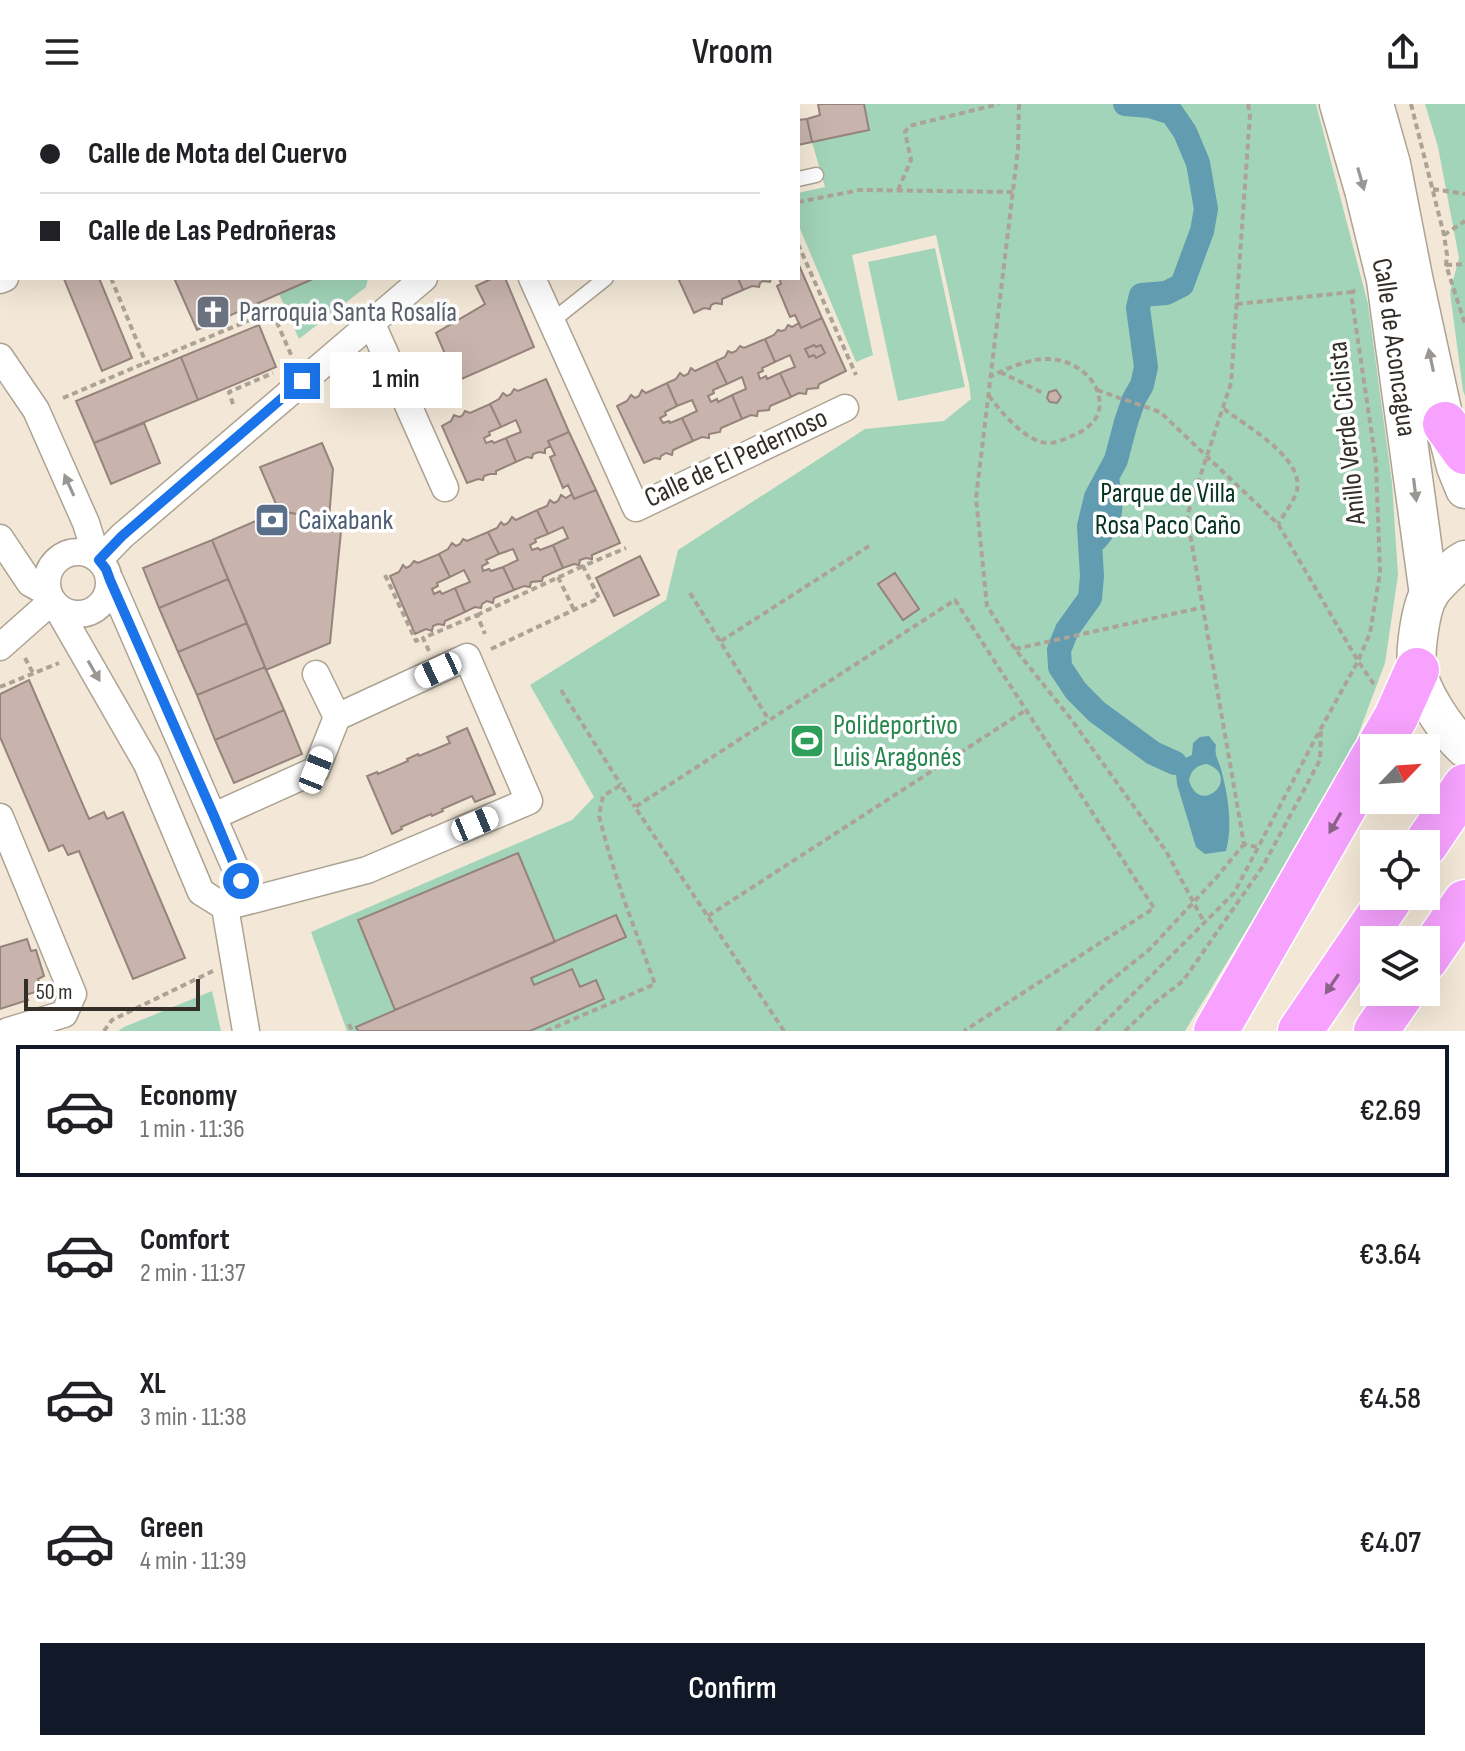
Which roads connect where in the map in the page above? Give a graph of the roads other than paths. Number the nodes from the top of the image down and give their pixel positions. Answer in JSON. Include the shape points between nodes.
{"nodes":[{"id":1,"x":1339,"y":104,"type":"edge"},
{"id":2,"x":1374,"y":104,"type":"edge"},
{"id":3,"x":816,"y":175,"type":"dead end"},
{"id":4,"x":800,"y":179,"type":"edge"},
{"id":5,"x":1399,"y":278,"type":"junction"},
{"id":6,"x":533,"y":280,"type":"edge"},
{"id":7,"x":603,"y":280,"type":"edge"},
{"id":8,"x":411,"y":282,"type":"edge"},
{"id":9,"x":552,"y":321,"type":"junction"},
{"id":10,"x":371,"y":322,"type":"junction"},
{"id":11,"x":0,"y":357,"type":"edge"},
{"id":12,"x":845,"y":408,"type":"dead end"},
{"id":13,"x":1455,"y":438,"type":"edge"},
{"id":14,"x":445,"y":488,"type":"dead end"},
{"id":15,"x":1465,"y":489,"type":"edge"},
{"id":16,"x":0,"y":538,"type":"edge"},
{"id":17,"x":1465,"y":560,"type":"edge"},
{"id":18,"x":102,"y":566,"type":"junction"},
{"id":19,"x":1429,"y":595,"type":"junction"},
{"id":20,"x":52,"y":599,"type":"junction"},
{"id":21,"x":12,"y":651,"type":"edge"},
{"id":22,"x":316,"y":674,"type":"dead end"},
{"id":23,"x":1423,"y":685,"type":"junction"},
{"id":24,"x":337,"y":717,"type":"junction"},
{"id":25,"x":1386,"y":734,"type":"edge"},
{"id":26,"x":1465,"y":748,"type":"edge"},
{"id":27,"x":1360,"y":779,"type":"edge"},
{"id":28,"x":1465,"y":786,"type":"edge"},
{"id":29,"x":214,"y":816,"type":"junction"},
{"id":30,"x":0,"y":817,"type":"edge"},
{"id":31,"x":1435,"y":830,"type":"edge"},
{"id":32,"x":1465,"y":902,"type":"edge"},
{"id":33,"x":225,"y":907,"type":"junction"},
{"id":34,"x":1382,"y":910,"type":"edge"},
{"id":35,"x":1440,"y":939,"type":"edge"},
{"id":36,"x":1393,"y":1006,"type":"edge"},
{"id":37,"x":8,"y":1031,"type":"edge"},
{"id":38,"x":246,"y":1031,"type":"edge"},
{"id":39,"x":1216,"y":1031,"type":"edge"},
{"id":40,"x":1300,"y":1031,"type":"edge"},
{"id":41,"x":1376,"y":1031,"type":"edge"}],
"edges":[{"from":1,"to":5,"type":"main road","name":"Calle de Aconcagua","one_way":true,"via":[[1364,190]]},
{"from":2,"to":5,"type":"main road","name":"Calle de Aconcagua","via":[[1391,164]]},
{"from":3,"to":4,"type":"lane"},
{"from":13,"to":5,"type":"main road","name":"Calle de Aconcagua","one_way":true},
{"from":5,"to":19,"type":"main road","name":"Calle de Aconcagua","one_way":true},
{"from":6,"to":9,"type":"street","name":"Calle de El Pedernoso"},
{"from":7,"to":9,"type":"lane"},
{"from":8,"to":10,"type":"street"},
{"from":9,"to":12,"type":"street","name":"Calle de El Pedernoso","via":[[636,508]]},
{"from":10,"to":14,"type":"street"},
{"from":10,"to":18,"type":"street","via":[[122,536]]},
{"from":18,"to":11,"type":"street","one_way":true,"via":[[36,410]]},
{"from":13,"to":15,"type":"main road","name":"Calle de Aconcagua","via":[[1456,467]]},
{"from":16,"to":20,"type":"street","via":[[30,583]]},
{"from":17,"to":19,"type":"main road"},
{"from":18,"to":20,"type":"street","via":[[89,553],[72,552],[56,560],[48,576]]},
{"from":18,"to":20,"type":"street","via":[[105,599],[99,607],[71,614]]},
{"from":18,"to":29,"type":"street"},
{"from":19,"to":23,"type":"main road","via":[[1418,634]]},
{"from":20,"to":21,"type":"street"},
{"from":20,"to":33,"type":"street","one_way":true,"via":[[147,764],[201,892]]},
{"from":22,"to":24,"type":"street"},
{"from":23,"to":25,"type":"highway"},
{"from":23,"to":26,"type":"main road"},
{"from":24,"to":29,"type":"street","via":[[316,770]]},
{"from":24,"to":33,"type":"street","via":[[467,657],[529,801],[367,870]]},
{"from":27,"to":39,"type":"highway","one_way":true},
{"from":28,"to":31,"type":"highway"},
{"from":29,"to":33,"type":"street","via":[[241,881]]},
{"from":30,"to":37,"type":"street","via":[[73,994],[64,1014]]},
{"from":32,"to":35,"type":"highway"},
{"from":33,"to":38,"type":"street"},
{"from":34,"to":40,"type":"highway","one_way":true},
{"from":36,"to":41,"type":"highway"}]}
